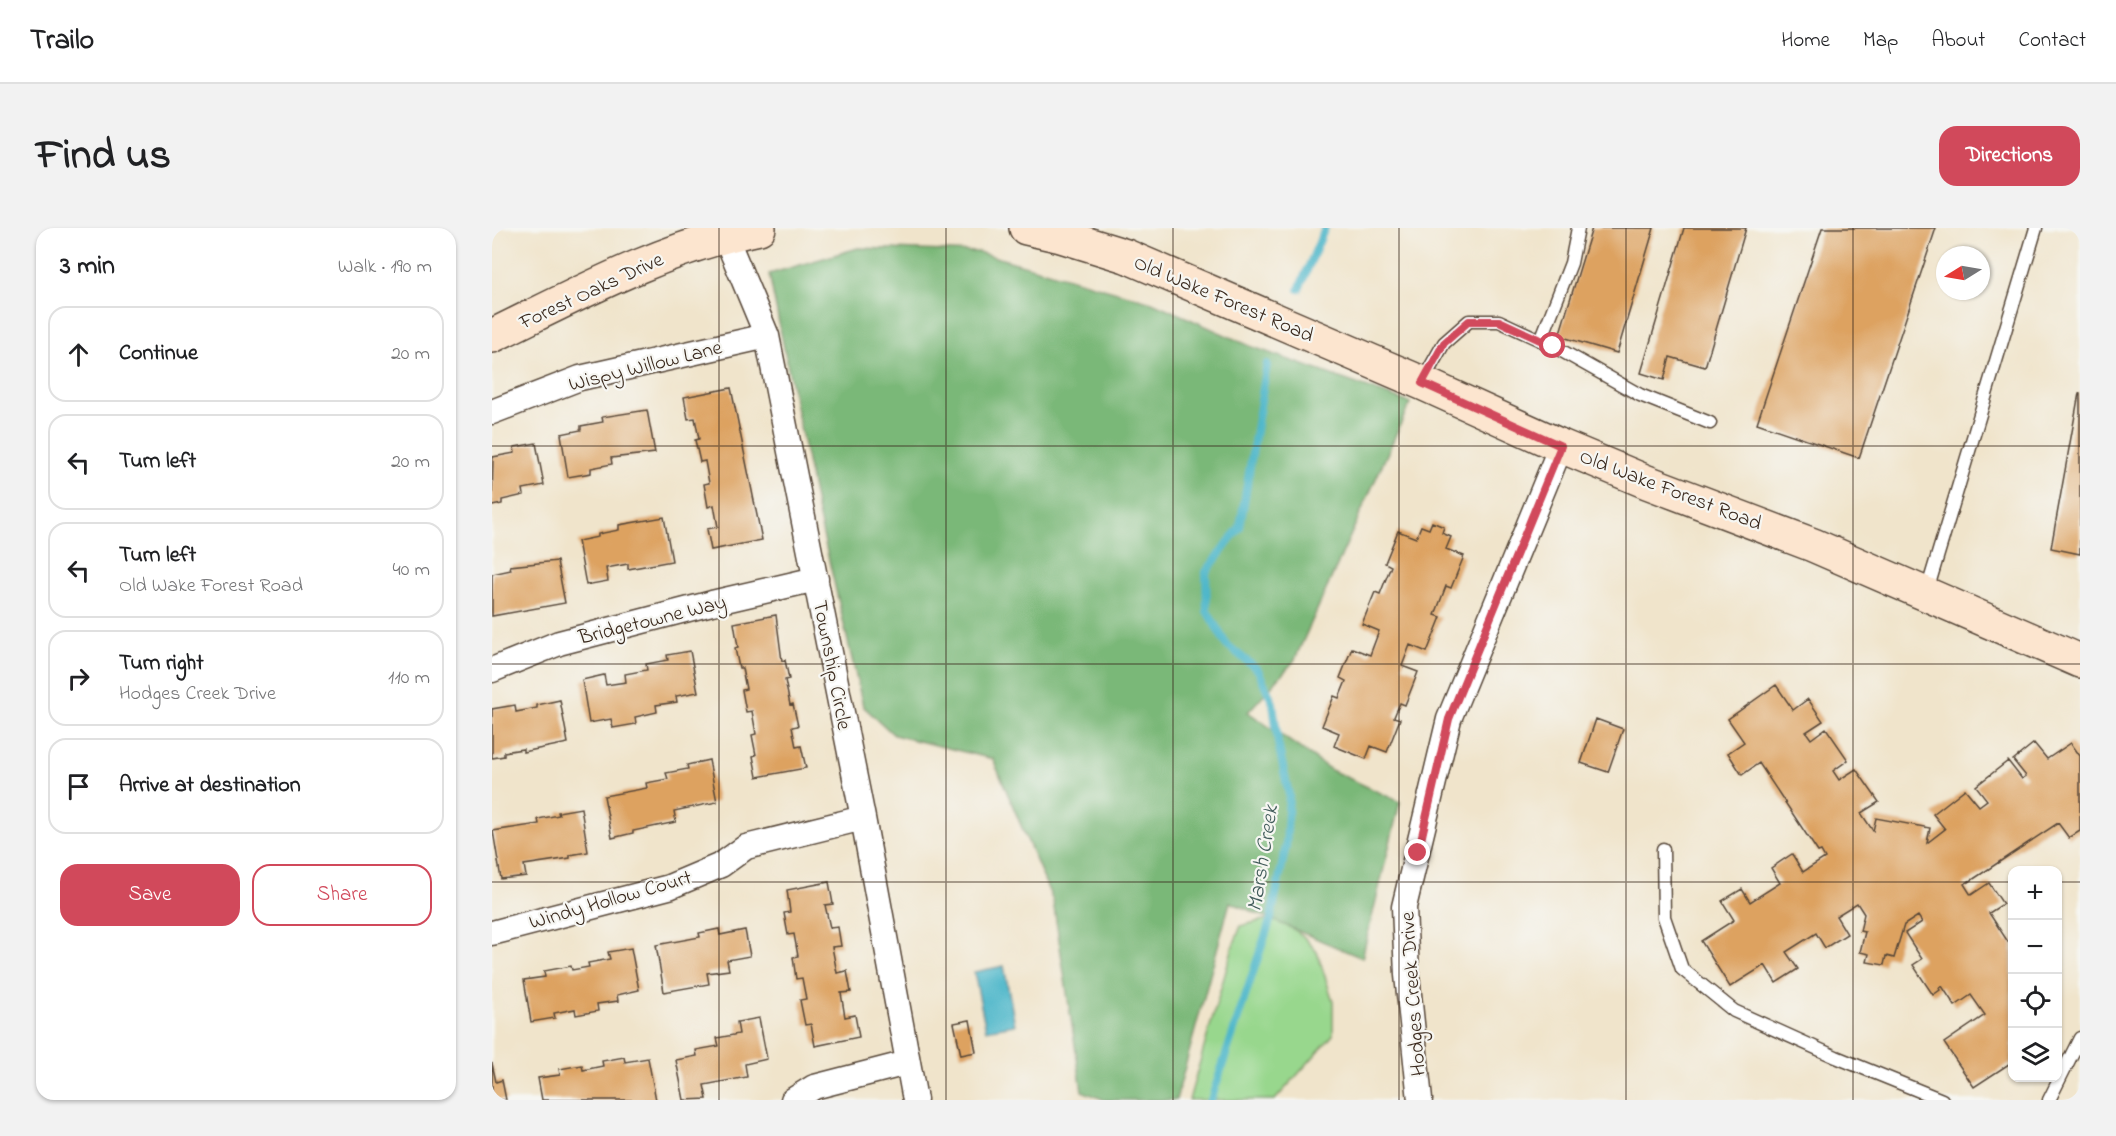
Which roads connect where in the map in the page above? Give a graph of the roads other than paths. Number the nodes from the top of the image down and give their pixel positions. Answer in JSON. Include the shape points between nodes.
{"nodes":[{"id":1,"x":759,"y":228,"type":"edge"},
{"id":2,"x":1026,"y":228,"type":"edge"},
{"id":3,"x":1578,"y":228,"type":"edge"},
{"id":4,"x":2036,"y":228,"type":"edge"},
{"id":5,"x":723,"y":232,"type":"edge"},
{"id":6,"x":492,"y":336,"type":"edge"},
{"id":7,"x":767,"y":336,"type":"junction"},
{"id":8,"x":1541,"y":340,"type":"junction"},
{"id":9,"x":1422,"y":383,"type":"junction"},
{"id":10,"x":492,"y":412,"type":"edge"},
{"id":11,"x":1710,"y":423,"type":"dead end"},
{"id":12,"x":1561,"y":446,"type":"junction"},
{"id":13,"x":816,"y":579,"type":"junction"},
{"id":14,"x":1926,"y":595,"type":"junction"},
{"id":15,"x":2080,"y":661,"type":"edge"},
{"id":16,"x":492,"y":670,"type":"edge"},
{"id":17,"x":863,"y":818,"type":"junction"},
{"id":18,"x":1664,"y":849,"type":"dead end"},
{"id":19,"x":492,"y":933,"type":"edge"},
{"id":20,"x":2080,"y":1038,"type":"edge"},
{"id":21,"x":907,"y":1063,"type":"junction"},
{"id":22,"x":793,"y":1100,"type":"edge"},
{"id":23,"x":915,"y":1100,"type":"edge"},
{"id":24,"x":1420,"y":1100,"type":"edge"},
{"id":25,"x":1942,"y":1100,"type":"edge"},
{"id":26,"x":2049,"y":1100,"type":"edge"}],
"edges":[{"from":1,"to":5,"type":"street"},
{"from":2,"to":9,"type":"street","name":"Old Wake Forest Road","via":[[1126,256]]},
{"from":3,"to":8,"type":"lane","via":[[1571,263]]},
{"from":4,"to":14,"type":"lane"},
{"from":5,"to":6,"type":"street","name":"Forest Oaks Drive","via":[[620,275]]},
{"from":5,"to":7,"type":"street","name":"Township Circle"},
{"from":7,"to":10,"type":"street","name":"Wispy Willow Lane","via":[[580,378]]},
{"from":7,"to":13,"type":"street","name":"Township Circle"},
{"from":8,"to":9,"type":"lane","via":[[1499,321],[1469,321],[1444,343]]},
{"from":8,"to":11,"type":"lane","via":[[1640,395]]},
{"from":9,"to":12,"type":"street","name":"Old Wake Forest Road"},
{"from":12,"to":14,"type":"street","name":"Old Wake Forest Road","via":[[1813,545]]},
{"from":12,"to":24,"type":"street","name":"Hodges Creek Drive","via":[[1449,719],[1404,907]]},
{"from":13,"to":16,"type":"street","name":"Bridgetowne Way","via":[[558,643]]},
{"from":13,"to":17,"type":"street","name":"Township Circle"},
{"from":14,"to":15,"type":"street","name":"Old Wake Forest Road"},
{"from":17,"to":19,"type":"street","name":"Windy Hollow Court","via":[[746,847],[721,865],[669,887]]},
{"from":17,"to":21,"type":"street","name":"Township Circle"},
{"from":18,"to":25,"type":"lane","via":[[1664,916],[1682,969],[1734,1011]]},
{"from":20,"to":26,"type":"lane"},
{"from":21,"to":22,"type":"street","via":[[814,1087]]},
{"from":21,"to":23,"type":"street","name":"Township Circle"}]}
